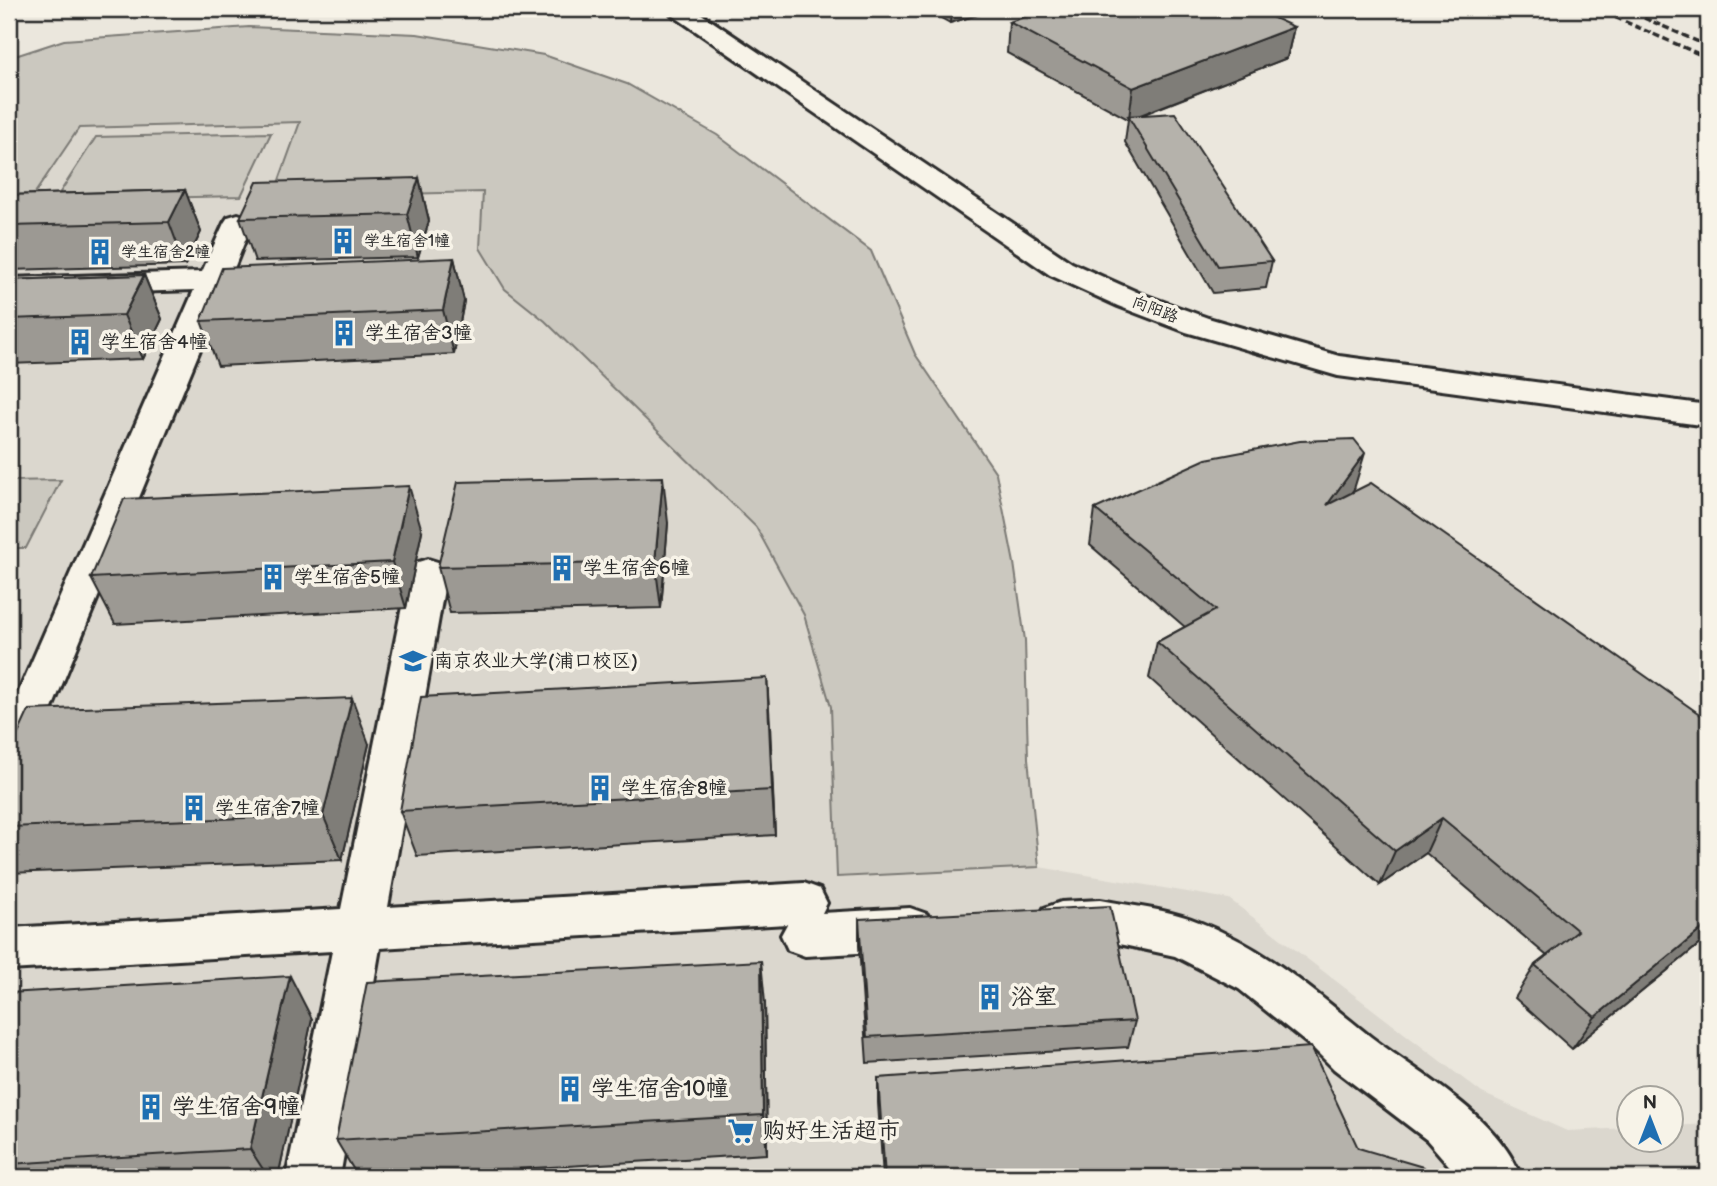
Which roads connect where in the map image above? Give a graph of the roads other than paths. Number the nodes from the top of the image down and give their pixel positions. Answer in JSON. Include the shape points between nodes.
{"nodes":[{"id":1,"x":678,"y":9,"type":"edge"},
{"id":2,"x":238,"y":223,"type":"dead end"},
{"id":3,"x":268,"y":279,"type":"edge"},
{"id":4,"x":212,"y":281,"type":"junction"},
{"id":5,"x":9,"y":287,"type":"edge"},
{"id":6,"x":1708,"y":416,"type":"edge"},
{"id":7,"x":428,"y":572,"type":"dead end"},
{"id":8,"x":9,"y":762,"type":"edge"},
{"id":9,"x":1019,"y":924,"type":"edge"},
{"id":10,"x":360,"y":927,"type":"junction"},
{"id":11,"x":953,"y":927,"type":"edge"},
{"id":12,"x":9,"y":949,"type":"edge"},
{"id":13,"x":313,"y":1177,"type":"edge"},
{"id":14,"x":1494,"y":1177,"type":"edge"}],
"edges":[{"from":1,"to":6,"type":"street","name":"向阳路","via":[[1061,270],[1109,293],[1168,316],[1338,366]]},
{"from":2,"to":4,"type":"street"},
{"from":3,"to":4,"type":"street"},
{"from":4,"to":5,"type":"street"},
{"from":4,"to":8,"type":"street"},
{"from":7,"to":10,"type":"street"},
{"from":9,"to":14,"type":"street","via":[[1100,920],[1184,937],[1256,974],[1446,1122]]},
{"from":10,"to":11,"type":"street","via":[[805,919]]},
{"from":10,"to":12,"type":"street"},
{"from":10,"to":13,"type":"street"}]}
